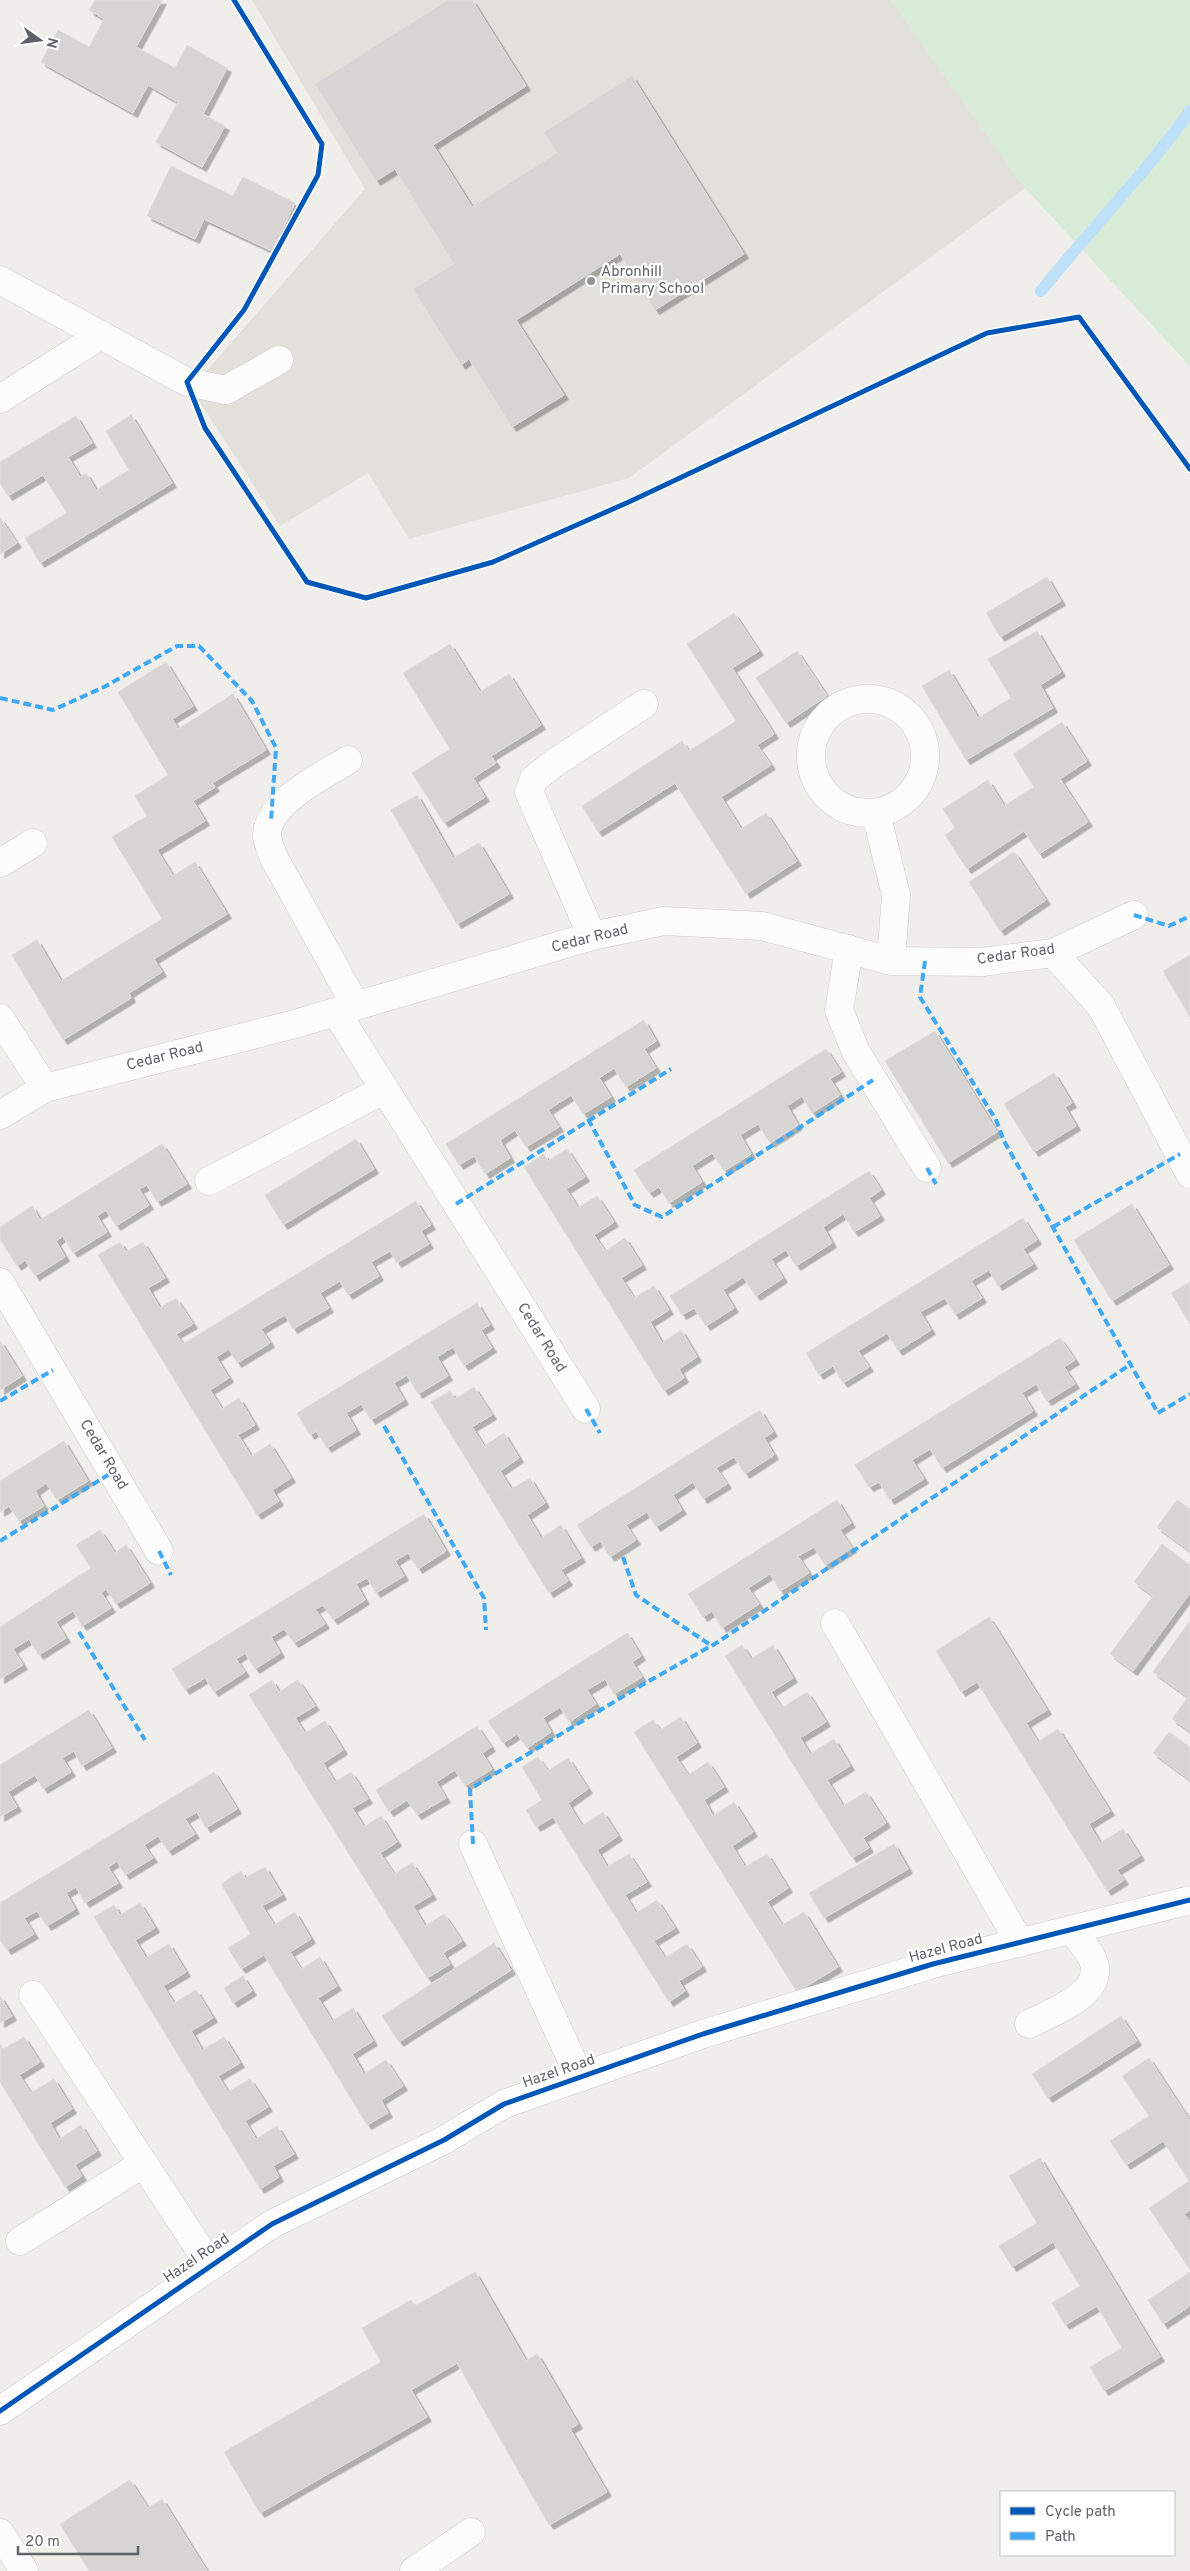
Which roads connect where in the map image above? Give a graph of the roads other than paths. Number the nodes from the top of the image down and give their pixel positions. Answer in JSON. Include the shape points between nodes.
{"nodes":[{"id":1,"x":0,"y":280,"type":"edge"},
{"id":2,"x":101,"y":335,"type":"junction"},
{"id":3,"x":279,"y":360,"type":"dead end"},
{"id":4,"x":0,"y":399,"type":"edge"},
{"id":5,"x":644,"y":704,"type":"dead end"},
{"id":6,"x":348,"y":760,"type":"dead end"},
{"id":7,"x":876,"y":813,"type":"junction"},
{"id":8,"x":33,"y":844,"type":"dead end"},
{"id":9,"x":0,"y":863,"type":"edge"},
{"id":10,"x":1134,"y":915,"type":"dead end"},
{"id":11,"x":592,"y":936,"type":"junction"},
{"id":12,"x":848,"y":949,"type":"junction"},
{"id":13,"x":1052,"y":952,"type":"junction"},
{"id":14,"x":891,"y":960,"type":"junction"},
{"id":15,"x":346,"y":1009,"type":"junction"},
{"id":16,"x":0,"y":1018,"type":"edge"},
{"id":17,"x":45,"y":1088,"type":"junction"},
{"id":18,"x":384,"y":1089,"type":"junction"},
{"id":19,"x":0,"y":1114,"type":"edge"},
{"id":20,"x":927,"y":1168,"type":"dead end"},
{"id":21,"x":1190,"y":1174,"type":"edge"},
{"id":22,"x":210,"y":1181,"type":"dead end"},
{"id":23,"x":0,"y":1282,"type":"edge"},
{"id":24,"x":586,"y":1409,"type":"dead end"},
{"id":25,"x":159,"y":1551,"type":"dead end"},
{"id":26,"x":835,"y":1623,"type":"dead end"},
{"id":27,"x":473,"y":1844,"type":"dead end"},
{"id":28,"x":1190,"y":1900,"type":"edge"},
{"id":29,"x":1073,"y":1931,"type":"junction"},
{"id":30,"x":1020,"y":1943,"type":"junction"},
{"id":31,"x":34,"y":1995,"type":"dead end"},
{"id":32,"x":1029,"y":2024,"type":"dead end"},
{"id":33,"x":580,"y":2078,"type":"junction"},
{"id":34,"x":144,"y":2163,"type":"junction"},
{"id":35,"x":20,"y":2241,"type":"dead end"},
{"id":36,"x":210,"y":2265,"type":"junction"},
{"id":37,"x":0,"y":2411,"type":"edge"},
{"id":38,"x":471,"y":2532,"type":"dead end"},
{"id":39,"x":0,"y":2533,"type":"edge"},
{"id":40,"x":24,"y":2571,"type":"edge"},
{"id":41,"x":414,"y":2571,"type":"edge"}],
"edges":[{"from":1,"to":2,"type":"street"},
{"from":2,"to":3,"type":"street","via":[[187,382],[226,390]]},
{"from":2,"to":4,"type":"street"},
{"from":5,"to":11,"type":"street","via":[[534,778],[529,792]]},
{"from":6,"to":15,"type":"street","via":[[290,796],[271,821],[267,837]]},
{"from":7,"to":7,"type":"street","via":[[857,813],[839,806],[824,793],[814,776],[810,756],[814,737],[824,720],[838,707],[856,700],[876,699],[894,704],[920,730],[925,747],[925,765],[920,782],[909,798],[894,808]]},
{"from":7,"to":14,"type":"street","via":[[896,895]]},
{"from":8,"to":9,"type":"street"},
{"from":10,"to":13,"type":"street","name":"Cedar Road"},
{"from":11,"to":12,"type":"street","name":"Cedar Road","via":[[664,921],[762,926]]},
{"from":11,"to":15,"type":"street","name":"Cedar Road"},
{"from":12,"to":14,"type":"street","name":"Cedar Road"},
{"from":12,"to":20,"type":"street","via":[[839,1010],[856,1052]]},
{"from":13,"to":14,"type":"street","name":"Cedar Road","via":[[982,962]]},
{"from":13,"to":21,"type":"street","via":[[1101,1006]]},
{"from":15,"to":17,"type":"street","name":"Cedar Road"},
{"from":15,"to":18,"type":"street","name":"Cedar Road"},
{"from":16,"to":17,"type":"street"},
{"from":17,"to":19,"type":"street","name":"Cedar Road"},
{"from":18,"to":22,"type":"street"},
{"from":18,"to":24,"type":"street","name":"Cedar Road"},
{"from":23,"to":25,"type":"street","name":"Cedar Road"},
{"from":26,"to":30,"type":"street"},
{"from":27,"to":33,"type":"street","name":"Hazel Road"},
{"from":28,"to":29,"type":"street","name":"Hazel Road"},
{"from":29,"to":30,"type":"street","name":"Hazel Road"},
{"from":29,"to":32,"type":"street","via":[[1094,1962],[1096,1976],[1091,1989]]},
{"from":30,"to":33,"type":"street","name":"Hazel Road","via":[[933,1964],[712,2032]]},
{"from":31,"to":34,"type":"street","name":"Hazel Road"},
{"from":33,"to":36,"type":"street","name":"Hazel Road","via":[[504,2104],[444,2140],[272,2224]]},
{"from":34,"to":35,"type":"street"},
{"from":34,"to":36,"type":"street","name":"Hazel Road"},
{"from":36,"to":37,"type":"street","name":"Hazel Road"},
{"from":38,"to":41,"type":"street"},
{"from":39,"to":40,"type":"street"}]}
